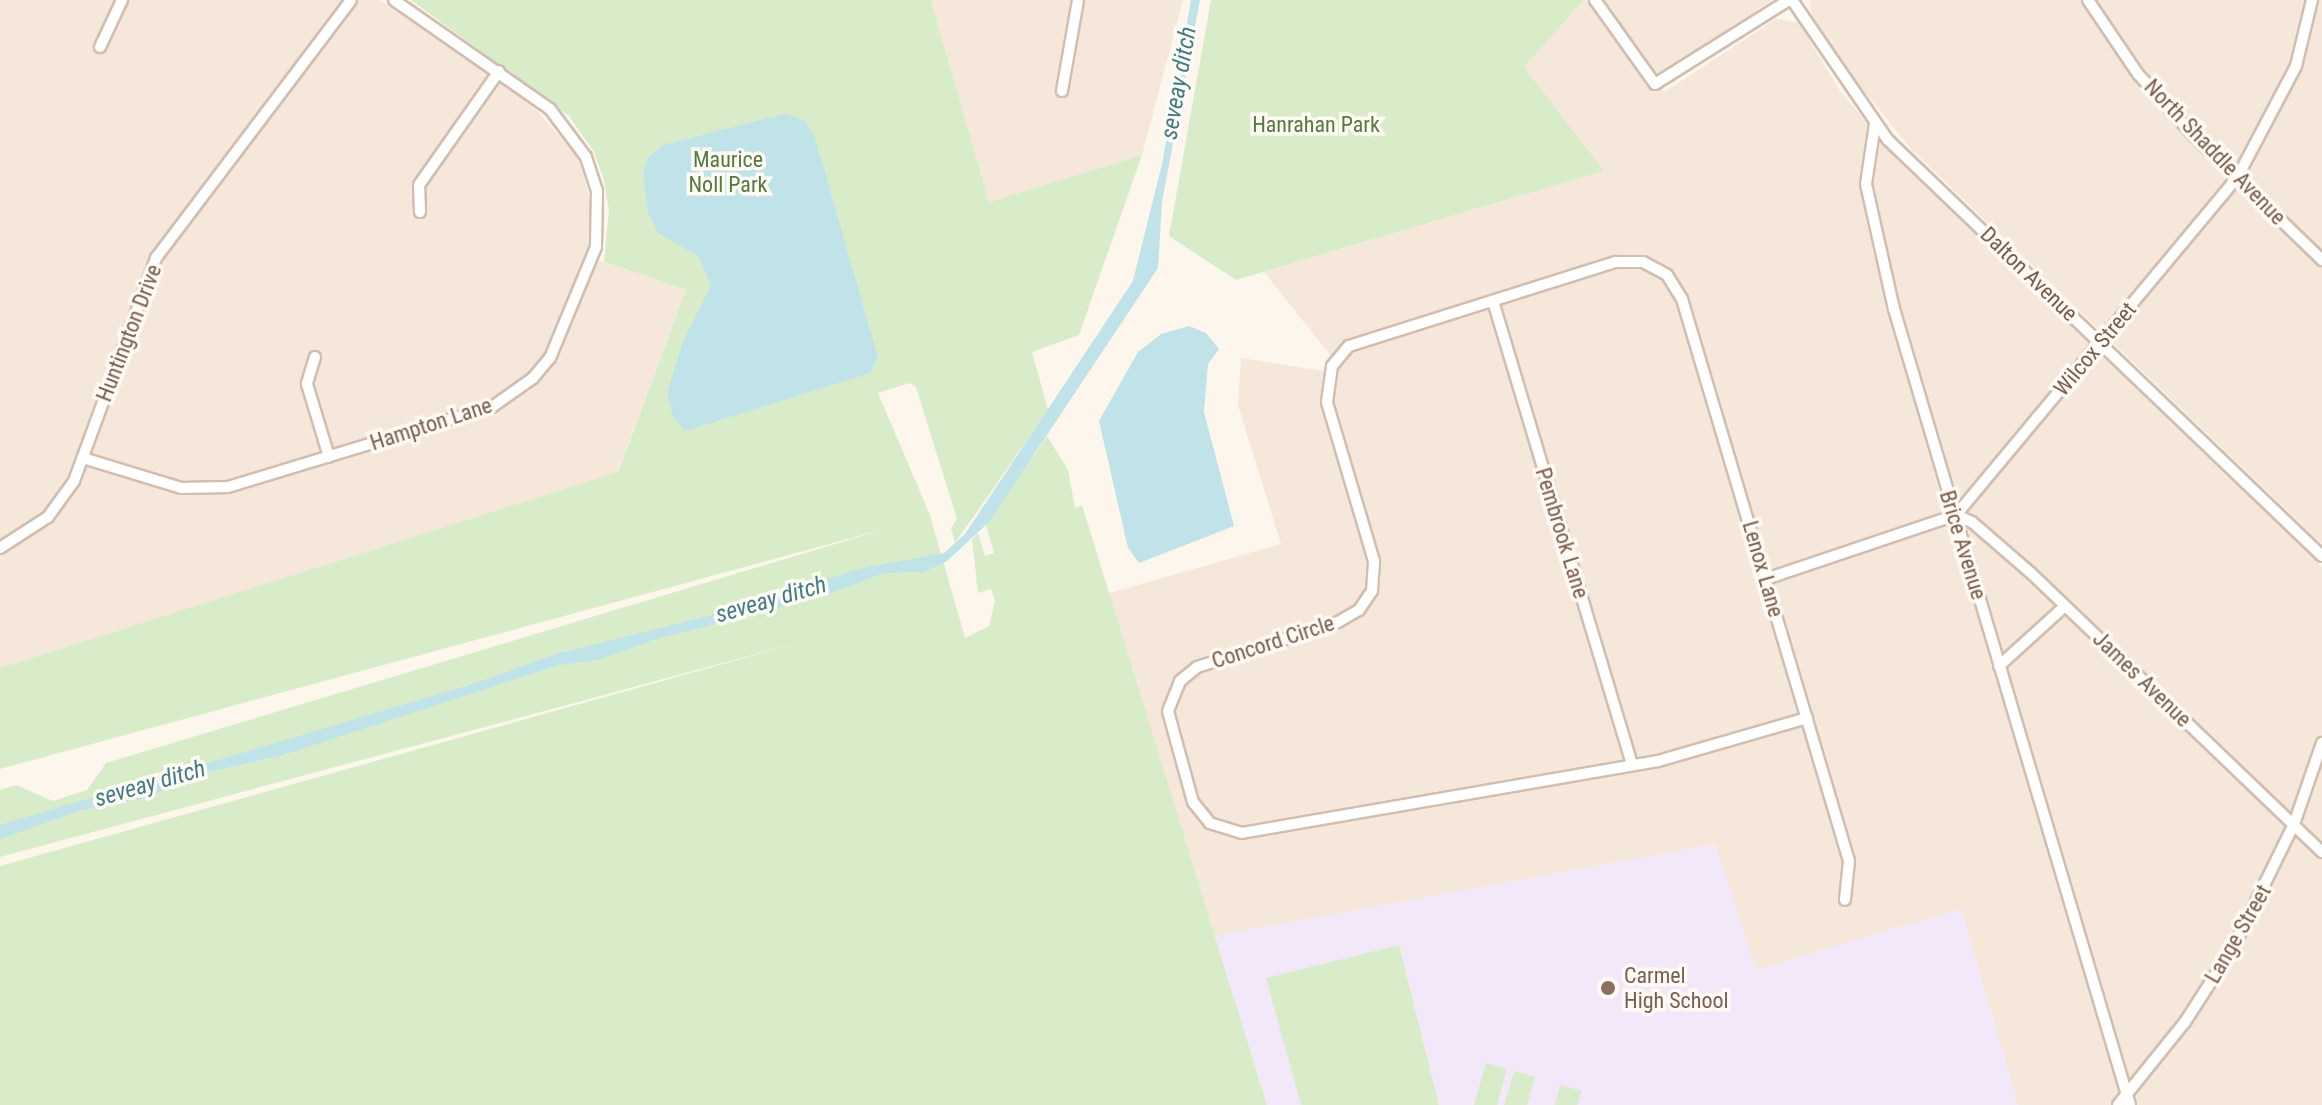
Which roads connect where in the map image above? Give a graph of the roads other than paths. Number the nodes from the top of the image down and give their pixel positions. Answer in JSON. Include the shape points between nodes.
{"nodes":[{"id":1,"x":122,"y":0,"type":"edge"},
{"id":2,"x":351,"y":0,"type":"edge"},
{"id":3,"x":394,"y":0,"type":"edge"},
{"id":4,"x":1078,"y":0,"type":"edge"},
{"id":5,"x":1595,"y":0,"type":"edge"},
{"id":6,"x":1790,"y":0,"type":"edge"},
{"id":7,"x":2088,"y":0,"type":"edge"},
{"id":8,"x":2312,"y":0,"type":"edge"},
{"id":9,"x":100,"y":47,"type":"dead end"},
{"id":10,"x":499,"y":71,"type":"junction"},
{"id":11,"x":1062,"y":91,"type":"dead end"},
{"id":12,"x":1875,"y":124,"type":"junction"},
{"id":13,"x":2237,"y":178,"type":"junction"},
{"id":14,"x":420,"y":212,"type":"dead end"},
{"id":15,"x":2322,"y":260,"type":"edge"},
{"id":16,"x":1638,"y":262,"type":"joint"},
{"id":17,"x":1493,"y":301,"type":"junction"},
{"id":18,"x":2099,"y":341,"type":"junction"},
{"id":19,"x":315,"y":357,"type":"dead end"},
{"id":20,"x":329,"y":457,"type":"junction"},
{"id":21,"x":83,"y":458,"type":"junction"},
{"id":22,"x":1956,"y":515,"type":"junction"},
{"id":23,"x":0,"y":548,"type":"edge"},
{"id":24,"x":2322,"y":556,"type":"edge"},
{"id":25,"x":1766,"y":579,"type":"junction"},
{"id":26,"x":2065,"y":606,"type":"junction"},
{"id":27,"x":1999,"y":666,"type":"junction"},
{"id":28,"x":1807,"y":718,"type":"junction"},
{"id":29,"x":2322,"y":743,"type":"edge"},
{"id":30,"x":1632,"y":765,"type":"junction"},
{"id":31,"x":2294,"y":824,"type":"junction"},
{"id":32,"x":2322,"y":852,"type":"edge"},
{"id":33,"x":1845,"y":900,"type":"dead end"},
{"id":34,"x":2128,"y":1100,"type":"edge"},
{"id":35,"x":2118,"y":1105,"type":"edge"}],
"edges":[{"from":1,"to":9,"type":"street"},
{"from":2,"to":21,"type":"street","name":"Huntington Drive","via":[[156,258]]},
{"from":3,"to":10,"type":"street","name":"Hampton Lane"},
{"from":4,"to":11,"type":"street"},
{"from":5,"to":6,"type":"street","via":[[1652,82],[1663,82]]},
{"from":6,"to":12,"type":"street"},
{"from":7,"to":13,"type":"street","name":"North Shaddle Avenue","via":[[2138,74]]},
{"from":8,"to":13,"type":"street","name":"Wilcox Street","via":[[2296,66]]},
{"from":10,"to":14,"type":"street","via":[[419,185]]},
{"from":10,"to":20,"type":"street","name":"Hampton Lane","via":[[560,118],[586,157],[597,191],[596,247],[560,340],[533,378],[492,407]]},
{"from":12,"to":18,"type":"street","name":"Dalton Avenue"},
{"from":12,"to":22,"type":"street","name":"Brice Avenue","via":[[1866,184],[1875,237]]},
{"from":13,"to":15,"type":"street","name":"North Shaddle Avenue"},
{"from":13,"to":18,"type":"street","name":"Wilcox Street"},
{"from":16,"to":17,"type":"street","name":"Concord Circle","via":[[1616,262]]},
{"from":16,"to":25,"type":"street","name":"Lenox Lane","via":[[1667,275],[1682,299]]},
{"from":17,"to":30,"type":"street","name":"Pembrook Lane"},
{"from":17,"to":30,"type":"street","name":"Concord Circle","via":[[1367,338],[1338,356],[1327,402],[1374,561],[1372,591],[1359,610],[1338,622],[1189,672],[1168,704],[1181,766],[1201,815],[1221,830],[1242,833]]},
{"from":18,"to":22,"type":"street","name":"Wilcox Street"},
{"from":18,"to":24,"type":"street","name":"Dalton Avenue"},
{"from":19,"to":20,"type":"street","via":[[307,384]]},
{"from":20,"to":21,"type":"street","name":"Hampton Lane","via":[[228,487],[199,490],[155,483]]},
{"from":21,"to":23,"type":"street","name":"Huntington Drive","via":[[48,517]]},
{"from":22,"to":25,"type":"street"},
{"from":22,"to":26,"type":"street","name":"James Avenue","via":[[1972,522]]},
{"from":22,"to":27,"type":"street","name":"Brice Avenue"},
{"from":25,"to":28,"type":"street","name":"Lenox Lane"},
{"from":26,"to":27,"type":"street"},
{"from":26,"to":31,"type":"street","name":"James Avenue"},
{"from":27,"to":34,"type":"street","name":"Brice Avenue"},
{"from":28,"to":30,"type":"street","name":"Concord Circle"},
{"from":28,"to":33,"type":"street","name":"Lenox Lane","via":[[1849,861]]},
{"from":29,"to":31,"type":"street","name":"Lange Street"},
{"from":31,"to":32,"type":"street","name":"James Avenue"},
{"from":31,"to":34,"type":"street","name":"Lange Street","via":[[2235,944]]},
{"from":34,"to":35,"type":"street","name":"Lange Street"}]}
